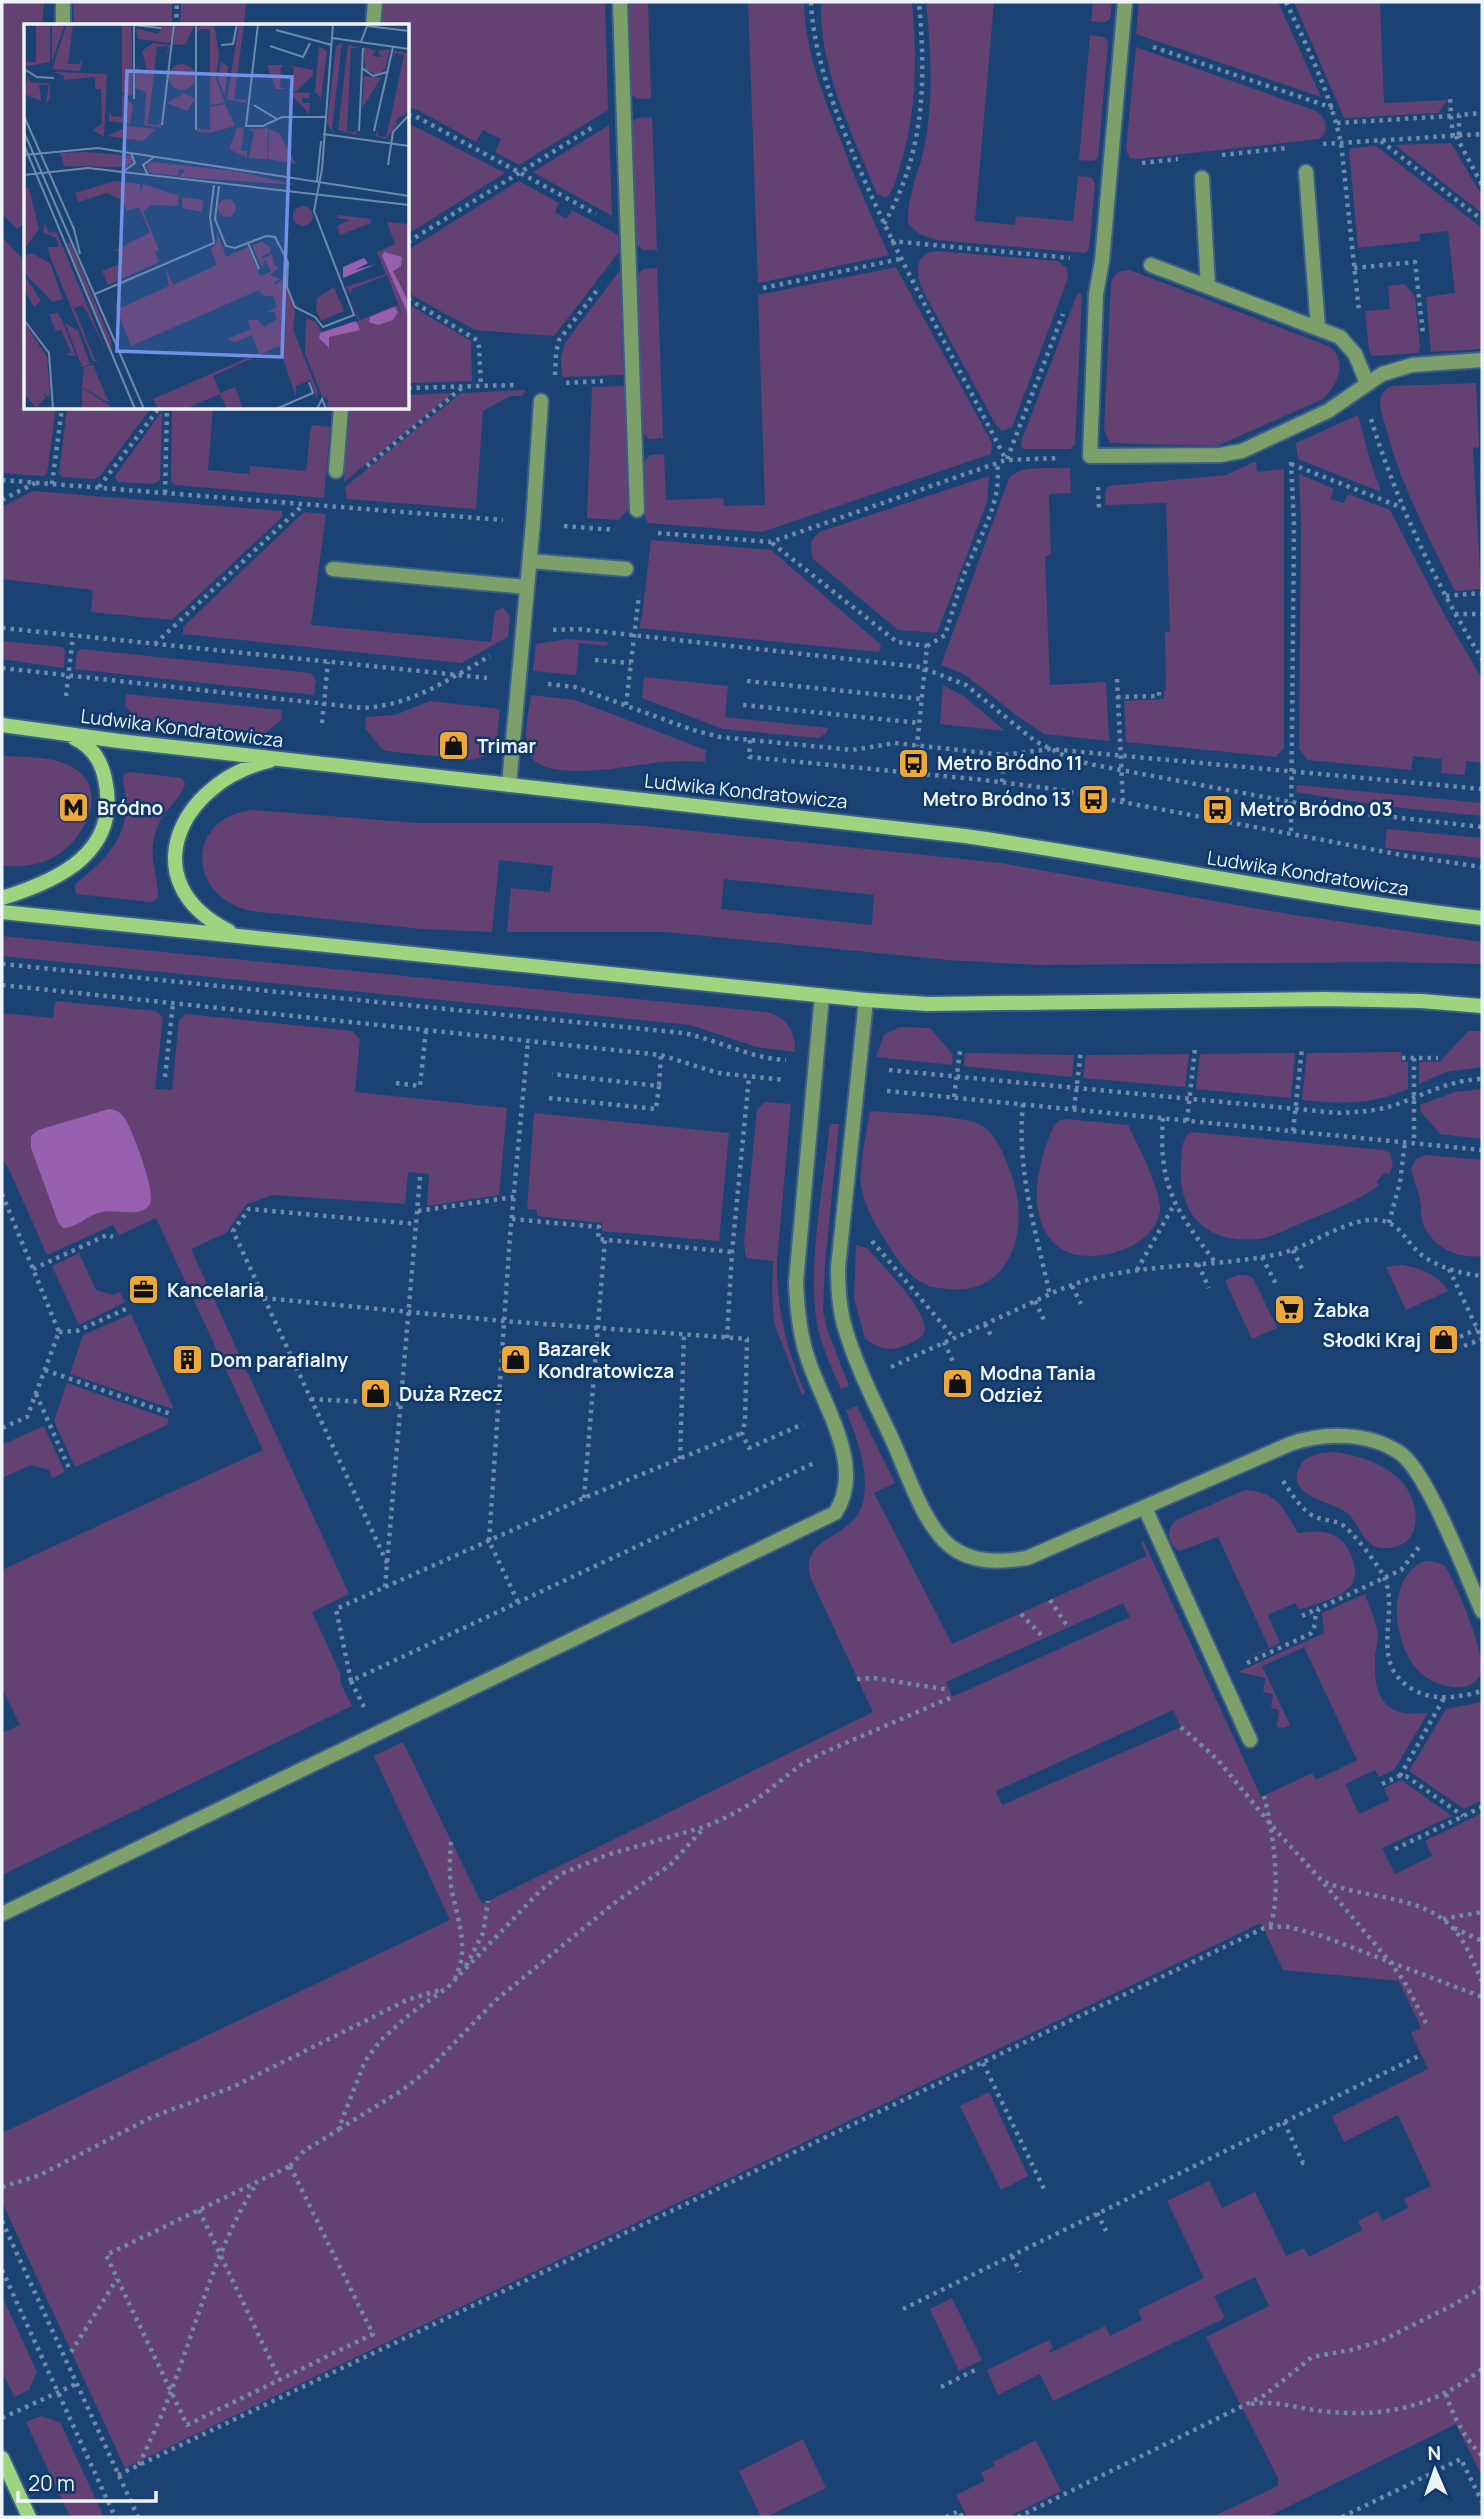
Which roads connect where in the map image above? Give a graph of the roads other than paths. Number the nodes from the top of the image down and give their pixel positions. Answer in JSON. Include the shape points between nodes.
{"nodes":[{"id":1,"x":62,"y":2,"type":"edge"},
{"id":2,"x":375,"y":2,"type":"edge"},
{"id":3,"x":620,"y":2,"type":"edge"},
{"id":4,"x":1125,"y":2,"type":"edge"},
{"id":5,"x":63,"y":24,"type":"edge"},
{"id":6,"x":373,"y":24,"type":"edge"},
{"id":7,"x":1306,"y":172,"type":"dead end"},
{"id":8,"x":1202,"y":178,"type":"dead end"},
{"id":9,"x":1151,"y":265,"type":"dead end"},
{"id":10,"x":1208,"y":287,"type":"junction"},
{"id":11,"x":1318,"y":328,"type":"junction"},
{"id":12,"x":1482,"y":360,"type":"edge"},
{"id":13,"x":1367,"y":383,"type":"junction"},
{"id":14,"x":541,"y":401,"type":"dead end"},
{"id":15,"x":341,"y":410,"type":"edge"},
{"id":16,"x":336,"y":471,"type":"dead end"},
{"id":17,"x":637,"y":510,"type":"dead end"},
{"id":18,"x":530,"y":561,"type":"junction"},
{"id":19,"x":333,"y":569,"type":"dead end"},
{"id":20,"x":626,"y":569,"type":"dead end"},
{"id":21,"x":527,"y":587,"type":"junction"},
{"id":22,"x":2,"y":725,"type":"edge"},
{"id":23,"x":56,"y":732,"type":"junction"},
{"id":24,"x":281,"y":760,"type":"junction"},
{"id":25,"x":509,"y":785,"type":"junction"},
{"id":26,"x":2,"y":898,"type":"edge"},
{"id":27,"x":2,"y":912,"type":"edge"},
{"id":28,"x":1482,"y":918,"type":"edge"},
{"id":29,"x":244,"y":936,"type":"junction"},
{"id":30,"x":822,"y":995,"type":"junction"},
{"id":31,"x":866,"y":1000,"type":"junction"},
{"id":32,"x":1482,"y":1006,"type":"edge"},
{"id":33,"x":1145,"y":1508,"type":"junction"},
{"id":34,"x":1482,"y":1611,"type":"edge"},
{"id":35,"x":1250,"y":1740,"type":"dead end"},
{"id":36,"x":2,"y":1914,"type":"edge"},
{"id":37,"x":2,"y":2458,"type":"edge"},
{"id":38,"x":29,"y":2517,"type":"edge"}],
"edges":[{"from":1,"to":5,"type":"street"},
{"from":2,"to":6,"type":"street"},
{"from":3,"to":17,"type":"street"},
{"from":4,"to":13,"type":"street","via":[[1096,294],[1090,456],[1220,455],[1249,448],[1336,406]]},
{"from":7,"to":11,"type":"street"},
{"from":8,"to":10,"type":"street"},
{"from":9,"to":10,"type":"street"},
{"from":10,"to":11,"type":"street"},
{"from":11,"to":13,"type":"street","via":[[1346,342]]},
{"from":12,"to":13,"type":"street","via":[[1426,363],[1391,371]]},
{"from":14,"to":18,"type":"street"},
{"from":15,"to":16,"type":"street"},
{"from":18,"to":20,"type":"street"},
{"from":18,"to":21,"type":"street"},
{"from":19,"to":21,"type":"street"},
{"from":21,"to":25,"type":"street"},
{"from":22,"to":23,"type":"main road","name":"Ludwika Kondratowicza"},
{"from":23,"to":24,"type":"main road","name":"Ludwika Kondratowicza"},
{"from":23,"to":26,"type":"main road","via":[[86,745],[99,760],[108,797],[104,826],[99,840],[81,861]]},
{"from":24,"to":25,"type":"main road","name":"Ludwika Kondratowicza"},
{"from":24,"to":29,"type":"main road","via":[[245,768],[211,790],[193,808],[178,838],[177,872],[192,906],[215,924]]},
{"from":25,"to":28,"type":"main road","name":"Ludwika Kondratowicza","via":[[965,836],[1317,896]]},
{"from":27,"to":29,"type":"main road"},
{"from":29,"to":30,"type":"main road"},
{"from":30,"to":31,"type":"main road"},
{"from":30,"to":36,"type":"street","via":[[797,1260],[798,1321],[806,1356],[843,1449],[847,1474],[844,1496],[835,1513]]},
{"from":31,"to":32,"type":"main road","via":[[928,1004],[1367,999]]},
{"from":31,"to":33,"type":"street","via":[[838,1268],[839,1303],[864,1379],[929,1518],[943,1539],[963,1554],[988,1561],[1027,1558]]},
{"from":33,"to":34,"type":"street","via":[[1304,1439],[1333,1435],[1374,1442],[1400,1454],[1419,1474]]},
{"from":33,"to":35,"type":"street"},
{"from":37,"to":38,"type":"main road"}]}
